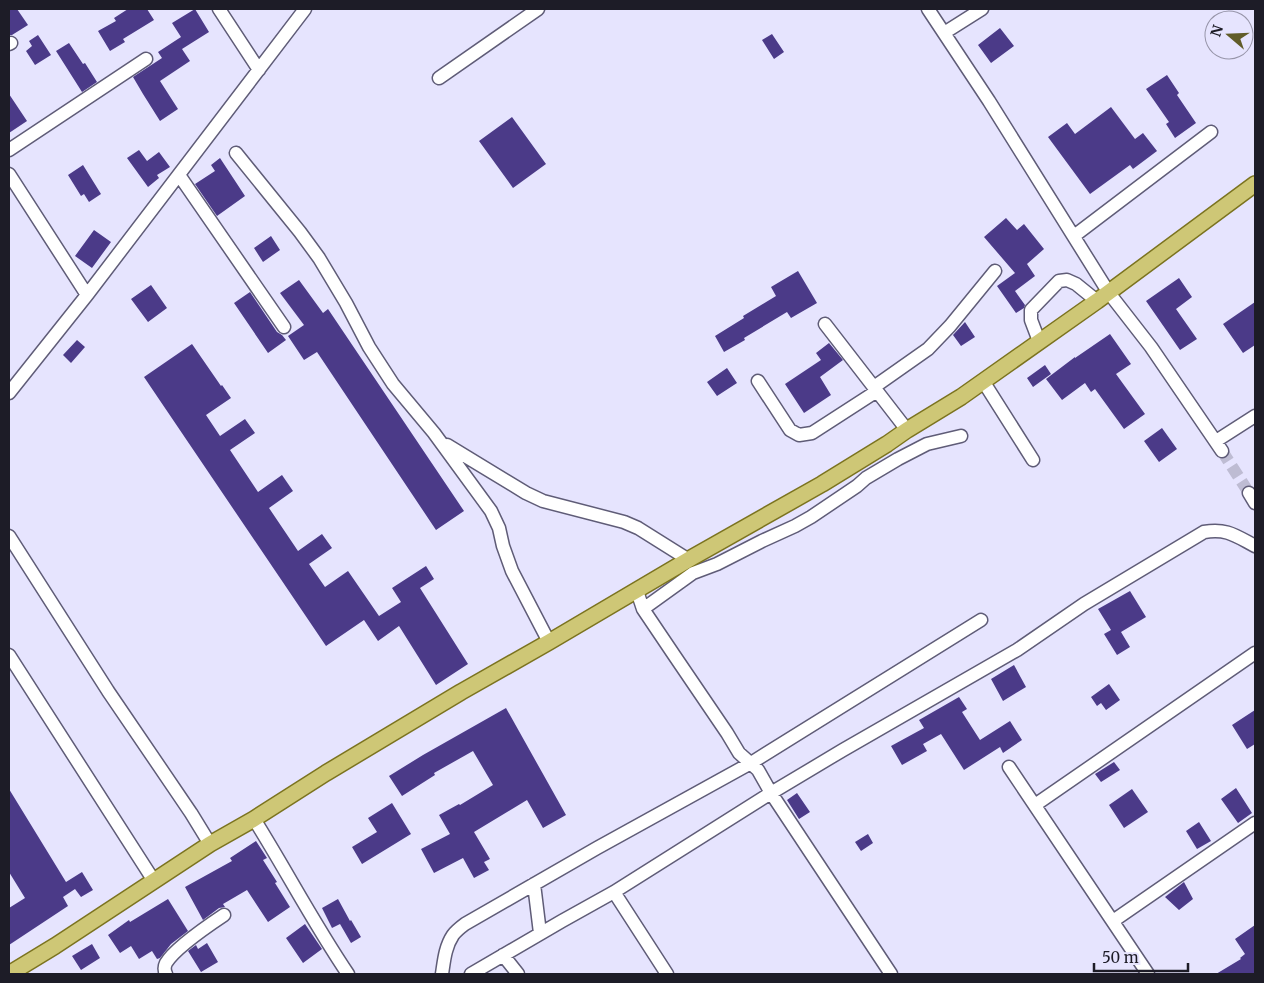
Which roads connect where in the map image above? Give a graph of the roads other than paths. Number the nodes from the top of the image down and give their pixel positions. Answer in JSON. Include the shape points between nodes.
{"nodes":[{"id":1,"x":220,"y":9,"type":"edge"},
{"id":2,"x":306,"y":9,"type":"edge"},
{"id":3,"x":538,"y":9,"type":"edge"},
{"id":4,"x":928,"y":9,"type":"edge"},
{"id":5,"x":982,"y":9,"type":"edge"},
{"id":6,"x":944,"y":33,"type":"junction"},
{"id":7,"x":146,"y":59,"type":"dead end"},
{"id":8,"x":259,"y":70,"type":"junction"},
{"id":9,"x":439,"y":78,"type":"dead end"},
{"id":10,"x":1211,"y":132,"type":"dead end"},
{"id":11,"x":9,"y":150,"type":"edge"},
{"id":12,"x":236,"y":153,"type":"dead end"},
{"id":13,"x":9,"y":174,"type":"edge"},
{"id":14,"x":179,"y":174,"type":"junction"},
{"id":15,"x":1255,"y":184,"type":"edge"},
{"id":16,"x":1074,"y":236,"type":"junction"},
{"id":17,"x":995,"y":271,"type":"dead end"},
{"id":18,"x":87,"y":295,"type":"junction"},
{"id":19,"x":1103,"y":297,"type":"junction"},
{"id":20,"x":825,"y":324,"type":"dead end"},
{"id":21,"x":284,"y":327,"type":"dead end"},
{"id":22,"x":1039,"y":341,"type":"junction"},
{"id":23,"x":758,"y":380,"type":"dead end"},
{"id":24,"x":983,"y":381,"type":"junction"},
{"id":25,"x":876,"y":389,"type":"junction"},
{"id":26,"x":9,"y":393,"type":"edge"},
{"id":27,"x":1255,"y":416,"type":"edge"},
{"id":28,"x":907,"y":430,"type":"junction"},
{"id":29,"x":962,"y":436,"type":"dead end"},
{"id":30,"x":441,"y":442,"type":"junction"},
{"id":31,"x":1033,"y":460,"type":"dead end"},
{"id":32,"x":9,"y":536,"type":"edge"},
{"id":33,"x":1255,"y":546,"type":"edge"},
{"id":34,"x":689,"y":560,"type":"junction"},
{"id":35,"x":637,"y":591,"type":"junction"},
{"id":36,"x":643,"y":609,"type":"junction"},
{"id":37,"x":981,"y":620,"type":"dead end"},
{"id":38,"x":549,"y":642,"type":"junction"},
{"id":39,"x":1255,"y":653,"type":"edge"},
{"id":40,"x":9,"y":655,"type":"edge"},
{"id":41,"x":751,"y":763,"type":"junction"},
{"id":42,"x":1009,"y":767,"type":"dead end"},
{"id":43,"x":771,"y":793,"type":"junction"},
{"id":44,"x":1035,"y":805,"type":"junction"},
{"id":45,"x":254,"y":819,"type":"junction"},
{"id":46,"x":1255,"y":822,"type":"edge"},
{"id":47,"x":210,"y":844,"type":"junction"},
{"id":48,"x":154,"y":881,"type":"junction"},
{"id":49,"x":534,"y":884,"type":"junction"},
{"id":50,"x":614,"y":892,"type":"junction"},
{"id":51,"x":224,"y":915,"type":"dead end"},
{"id":52,"x":1112,"y":921,"type":"junction"},
{"id":53,"x":540,"y":934,"type":"junction"},
{"id":54,"x":503,"y":955,"type":"junction"},
{"id":55,"x":9,"y":974,"type":"edge"},
{"id":56,"x":166,"y":974,"type":"edge"},
{"id":57,"x":348,"y":974,"type":"edge"},
{"id":58,"x":442,"y":974,"type":"edge"},
{"id":59,"x":471,"y":974,"type":"edge"},
{"id":60,"x":518,"y":974,"type":"edge"},
{"id":61,"x":667,"y":974,"type":"edge"},
{"id":62,"x":892,"y":974,"type":"edge"},
{"id":63,"x":1148,"y":974,"type":"edge"}],
"edges":[{"from":1,"to":8,"type":"street"},
{"from":2,"to":8,"type":"street"},
{"from":3,"to":9,"type":"street"},
{"from":4,"to":6,"type":"street"},
{"from":5,"to":6,"type":"street"},
{"from":6,"to":16,"type":"street"},
{"from":7,"to":11,"type":"street"},
{"from":8,"to":14,"type":"street"},
{"from":10,"to":16,"type":"street"},
{"from":12,"to":30,"type":"street","via":[[320,258],[393,384]]},
{"from":13,"to":18,"type":"street"},
{"from":14,"to":18,"type":"street"},
{"from":14,"to":21,"type":"street"},
{"from":15,"to":19,"type":"main road"},
{"from":16,"to":19,"type":"street"},
{"from":17,"to":25,"type":"street","via":[[928,349]]},
{"from":18,"to":26,"type":"street"},
{"from":19,"to":22,"type":"main road"},
{"from":19,"to":22,"type":"street","via":[[1067,280],[1058,281],[1031,310]]},
{"from":19,"to":27,"type":"street","via":[[1150,347],[1219,446]]},
{"from":20,"to":25,"type":"street"},
{"from":22,"to":24,"type":"main road"},
{"from":23,"to":25,"type":"street","via":[[790,430],[798,435],[812,433]]},
{"from":24,"to":28,"type":"main road"},
{"from":24,"to":31,"type":"street"},
{"from":25,"to":28,"type":"street"},
{"from":28,"to":34,"type":"main road","via":[[822,484]]},
{"from":29,"to":36,"type":"street","via":[[927,444],[898,459],[803,522],[693,573]]},
{"from":30,"to":34,"type":"street","via":[[526,493],[543,501],[624,522]]},
{"from":30,"to":38,"type":"street","via":[[491,511],[512,571]]},
{"from":32,"to":47,"type":"street"},
{"from":33,"to":43,"type":"street","via":[[1229,532],[1204,532],[1084,604],[1017,650]]},
{"from":34,"to":35,"type":"main road"},
{"from":35,"to":36,"type":"street"},
{"from":35,"to":38,"type":"main road"},
{"from":36,"to":41,"type":"street","via":[[739,753]]},
{"from":37,"to":41,"type":"street"},
{"from":38,"to":45,"type":"main road","via":[[460,692]]},
{"from":39,"to":44,"type":"street"},
{"from":40,"to":48,"type":"street"},
{"from":41,"to":43,"type":"street"},
{"from":41,"to":49,"type":"street"},
{"from":42,"to":44,"type":"street"},
{"from":43,"to":50,"type":"street"},
{"from":43,"to":62,"type":"street"},
{"from":44,"to":52,"type":"street"},
{"from":45,"to":47,"type":"main road"},
{"from":45,"to":57,"type":"street"},
{"from":46,"to":52,"type":"street"},
{"from":47,"to":48,"type":"main road"},
{"from":48,"to":55,"type":"main road"},
{"from":49,"to":53,"type":"street"},
{"from":49,"to":58,"type":"street","via":[[465,924],[454,934],[447,947]]},
{"from":50,"to":53,"type":"street"},
{"from":50,"to":61,"type":"street"},
{"from":51,"to":56,"type":"street","via":[[170,958],[165,965]]},
{"from":52,"to":63,"type":"street"},
{"from":53,"to":54,"type":"street"},
{"from":54,"to":59,"type":"street"},
{"from":54,"to":60,"type":"street"}]}
